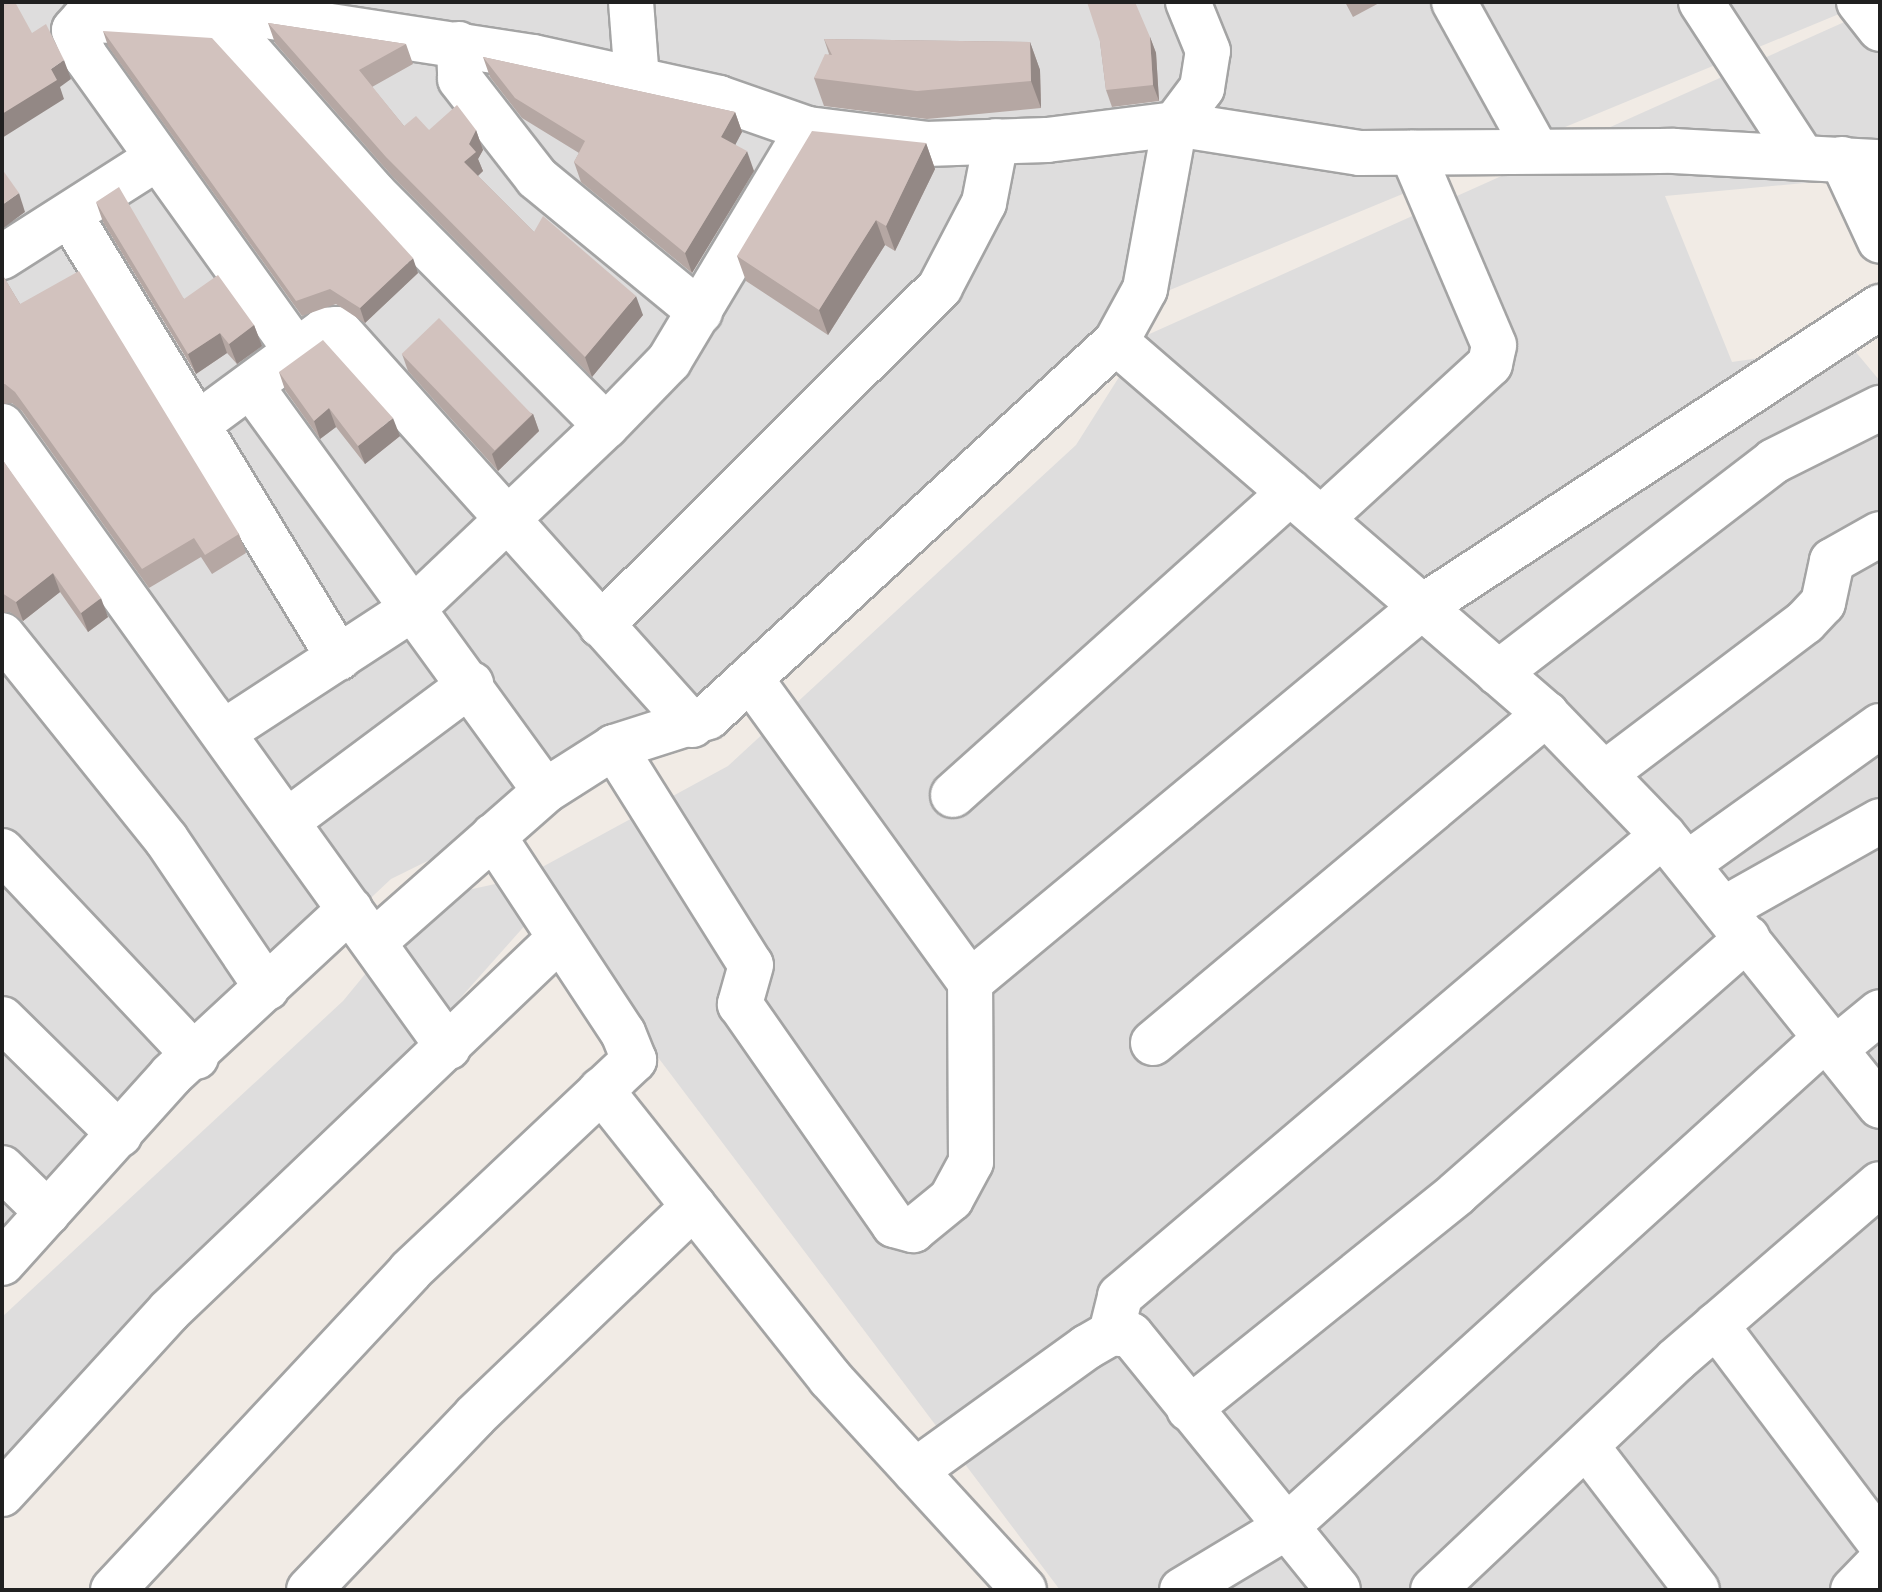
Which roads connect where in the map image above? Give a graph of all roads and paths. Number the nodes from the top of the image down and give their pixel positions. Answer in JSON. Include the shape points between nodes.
{"nodes":[{"id":1,"x":174,"y":2,"type":"edge"},
{"id":2,"x":631,"y":2,"type":"edge"},
{"id":3,"x":1188,"y":2,"type":"edge"},
{"id":4,"x":1454,"y":2,"type":"edge"},
{"id":5,"x":1701,"y":2,"type":"edge"},
{"id":6,"x":362,"y":15,"type":"edge"},
{"id":7,"x":459,"y":44,"type":"junction"},
{"id":8,"x":637,"y":80,"type":"junction"},
{"id":9,"x":1175,"y":124,"type":"junction"},
{"id":10,"x":808,"y":129,"type":"junction"},
{"id":11,"x":996,"y":141,"type":"junction"},
{"id":12,"x":1536,"y":150,"type":"junction"},
{"id":13,"x":1412,"y":153,"type":"junction"},
{"id":14,"x":1841,"y":158,"type":"edge"},
{"id":15,"x":156,"y":159,"type":"junction"},
{"id":16,"x":71,"y":217,"type":"junction"},
{"id":17,"x":1880,"y":241,"type":"edge"},
{"id":18,"x":2,"y":257,"type":"edge"},
{"id":19,"x":1880,"y":307,"type":"edge"},
{"id":20,"x":700,"y":312,"type":"junction"},
{"id":21,"x":1116,"y":342,"type":"junction"},
{"id":22,"x":297,"y":352,"type":"junction"},
{"id":23,"x":251,"y":386,"type":"junction"},
{"id":24,"x":1880,"y":408,"type":"edge"},
{"id":25,"x":195,"y":426,"type":"junction"},
{"id":26,"x":606,"y":426,"type":"junction"},
{"id":27,"x":2,"y":428,"type":"edge"},
{"id":28,"x":1305,"y":506,"type":"junction"},
{"id":29,"x":511,"y":524,"type":"junction"},
{"id":30,"x":1880,"y":534,"type":"edge"},
{"id":31,"x":415,"y":607,"type":"junction"},
{"id":32,"x":1422,"y":607,"type":"junction"},
{"id":33,"x":601,"y":625,"type":"junction"},
{"id":34,"x":2,"y":635,"type":"edge"},
{"id":35,"x":339,"y":658,"type":"junction"},
{"id":36,"x":1498,"y":673,"type":"junction"},
{"id":37,"x":750,"y":678,"type":"junction"},
{"id":38,"x":471,"y":684,"type":"junction"},
{"id":39,"x":1546,"y":714,"type":"junction"},
{"id":40,"x":692,"y":725,"type":"junction"},
{"id":41,"x":1880,"y":726,"type":"edge"},
{"id":42,"x":225,"y":731,"type":"junction"},
{"id":43,"x":614,"y":747,"type":"junction"},
{"id":44,"x":1604,"y":774,"type":"junction"},
{"id":45,"x":545,"y":791,"type":"junction"},
{"id":46,"x":953,"y":795,"type":"dead end"},
{"id":47,"x":290,"y":819,"type":"junction"},
{"id":48,"x":1880,"y":821,"type":"edge"},
{"id":49,"x":493,"y":836,"type":"junction"},
{"id":50,"x":1675,"y":850,"type":"junction"},
{"id":51,"x":2,"y":851,"type":"edge"},
{"id":52,"x":1735,"y":924,"type":"junction"},
{"id":53,"x":362,"y":925,"type":"junction"},
{"id":54,"x":559,"y":939,"type":"junction"},
{"id":55,"x":970,"y":982,"type":"junction"},
{"id":56,"x":267,"y":988,"type":"junction"},
{"id":57,"x":1880,"y":1012,"type":"edge"},
{"id":58,"x":2,"y":1019,"type":"edge"},
{"id":59,"x":1153,"y":1043,"type":"dead end"},
{"id":60,"x":1830,"y":1044,"type":"junction"},
{"id":61,"x":448,"y":1047,"type":"junction"},
{"id":62,"x":196,"y":1057,"type":"junction"},
{"id":63,"x":601,"y":1090,"type":"junction"},
{"id":64,"x":1880,"y":1106,"type":"edge"},
{"id":65,"x":120,"y":1135,"type":"junction"},
{"id":66,"x":2,"y":1168,"type":"edge"},
{"id":67,"x":1880,"y":1184,"type":"edge"},
{"id":68,"x":694,"y":1206,"type":"junction"},
{"id":69,"x":48,"y":1213,"type":"junction"},
{"id":70,"x":2,"y":1263,"type":"edge"},
{"id":71,"x":1716,"y":1325,"type":"junction"},
{"id":72,"x":1111,"y":1333,"type":"junction"},
{"id":73,"x":1189,"y":1409,"type":"junction"},
{"id":74,"x":1588,"y":1448,"type":"junction"},
{"id":75,"x":915,"y":1471,"type":"junction"},
{"id":76,"x":2,"y":1494,"type":"edge"},
{"id":77,"x":1285,"y":1528,"type":"junction"},
{"id":78,"x":1880,"y":1543,"type":"edge"},
{"id":79,"x":1880,"y":1562,"type":"edge"},
{"id":80,"x":113,"y":1590,"type":"edge"},
{"id":81,"x":309,"y":1590,"type":"edge"},
{"id":82,"x":1024,"y":1590,"type":"edge"},
{"id":83,"x":1182,"y":1590,"type":"edge"},
{"id":84,"x":1338,"y":1590,"type":"edge"},
{"id":85,"x":1433,"y":1590,"type":"edge"},
{"id":86,"x":1697,"y":1590,"type":"edge"},
{"id":87,"x":1853,"y":1590,"type":"edge"}],
"edges":[{"from":1,"to":6,"type":"street"},
{"from":2,"to":8,"type":"street"},
{"from":3,"to":9,"type":"street","via":[[1208,51],[1202,88]]},
{"from":4,"to":12,"type":"street"},
{"from":5,"to":14,"type":"street"},
{"from":6,"to":7,"type":"street"},
{"from":7,"to":8,"type":"street"},
{"from":7,"to":20,"type":"street","via":[[460,79],[537,178]]},
{"from":8,"to":10,"type":"street"},
{"from":9,"to":11,"type":"street"},
{"from":9,"to":13,"type":"street","via":[[1360,153]]},
{"from":9,"to":21,"type":"street","via":[[1145,289]]},
{"from":10,"to":11,"type":"street","via":[[926,144]]},
{"from":10,"to":20,"type":"street"},
{"from":11,"to":33,"type":"street","via":[[984,203],[940,287]]},
{"from":12,"to":13,"type":"street"},
{"from":12,"to":14,"type":"street"},
{"from":13,"to":28,"type":"street","via":[[1494,345],[1490,364]]},
{"from":14,"to":17,"type":"street"},
{"from":15,"to":16,"type":"street"},
{"from":15,"to":22,"type":"street"},
{"from":15,"to":26,"type":"street","via":[[85,56],[74,30],[83,20],[216,24],[233,33],[375,194]]},
{"from":16,"to":18,"type":"street"},
{"from":16,"to":25,"type":"street"},
{"from":19,"to":32,"type":"street"},
{"from":20,"to":26,"type":"street","via":[[669,361]]},
{"from":21,"to":28,"type":"street"},
{"from":21,"to":37,"type":"street"},
{"from":22,"to":23,"type":"street"},
{"from":22,"to":29,"type":"street","via":[[337,329]]},
{"from":23,"to":25,"type":"street"},
{"from":23,"to":31,"type":"street"},
{"from":24,"to":36,"type":"street","via":[[1774,461]]},
{"from":25,"to":35,"type":"street"},
{"from":26,"to":29,"type":"street"},
{"from":27,"to":42,"type":"street"},
{"from":28,"to":32,"type":"street"},
{"from":28,"to":46,"type":"street"},
{"from":29,"to":31,"type":"street"},
{"from":29,"to":33,"type":"street"},
{"from":30,"to":44,"type":"street","via":[[1832,561],[1823,603],[1805,622]]},
{"from":31,"to":35,"type":"street"},
{"from":31,"to":38,"type":"street"},
{"from":32,"to":36,"type":"street"},
{"from":32,"to":55,"type":"street"},
{"from":33,"to":40,"type":"street"},
{"from":34,"to":56,"type":"street","via":[[166,839]]},
{"from":35,"to":42,"type":"street"},
{"from":36,"to":39,"type":"street"},
{"from":37,"to":40,"type":"street"},
{"from":37,"to":55,"type":"street"},
{"from":38,"to":45,"type":"street"},
{"from":38,"to":47,"type":"street"},
{"from":39,"to":44,"type":"street"},
{"from":39,"to":59,"type":"street"},
{"from":40,"to":43,"type":"street"},
{"from":41,"to":50,"type":"street"},
{"from":42,"to":47,"type":"street"},
{"from":43,"to":45,"type":"street"},
{"from":43,"to":55,"type":"street","via":[[751,965],[740,1004],[905,1231],[951,1199],[971,1162]]},
{"from":44,"to":50,"type":"street"},
{"from":45,"to":49,"type":"street"},
{"from":47,"to":53,"type":"street"},
{"from":48,"to":52,"type":"street"},
{"from":49,"to":53,"type":"street"},
{"from":49,"to":54,"type":"street"},
{"from":50,"to":52,"type":"street"},
{"from":50,"to":72,"type":"street","via":[[1120,1296]]},
{"from":51,"to":62,"type":"street"},
{"from":52,"to":60,"type":"street"},
{"from":52,"to":73,"type":"street","via":[[1456,1194]]},
{"from":53,"to":56,"type":"street"},
{"from":53,"to":61,"type":"street"},
{"from":54,"to":61,"type":"street"},
{"from":54,"to":63,"type":"street","via":[[632,1051],[634,1060]]},
{"from":56,"to":62,"type":"street"},
{"from":57,"to":60,"type":"street"},
{"from":58,"to":65,"type":"street"},
{"from":60,"to":64,"type":"street"},
{"from":60,"to":77,"type":"street"},
{"from":61,"to":76,"type":"street","via":[[169,1311]]},
{"from":62,"to":65,"type":"street"},
{"from":63,"to":68,"type":"street"},
{"from":63,"to":80,"type":"street","via":[[399,1282]]},
{"from":65,"to":69,"type":"street"},
{"from":66,"to":69,"type":"street"},
{"from":67,"to":71,"type":"street"},
{"from":68,"to":75,"type":"street"},
{"from":68,"to":81,"type":"street","via":[[475,1416]]},
{"from":69,"to":70,"type":"street"},
{"from":71,"to":74,"type":"street"},
{"from":71,"to":78,"type":"street"},
{"from":72,"to":73,"type":"street","via":[[1131,1335]]},
{"from":72,"to":75,"type":"street"},
{"from":73,"to":77,"type":"street"},
{"from":74,"to":85,"type":"street"},
{"from":74,"to":86,"type":"street"},
{"from":75,"to":82,"type":"street"},
{"from":77,"to":83,"type":"street"},
{"from":77,"to":84,"type":"street"},
{"from":79,"to":87,"type":"street"}]}
